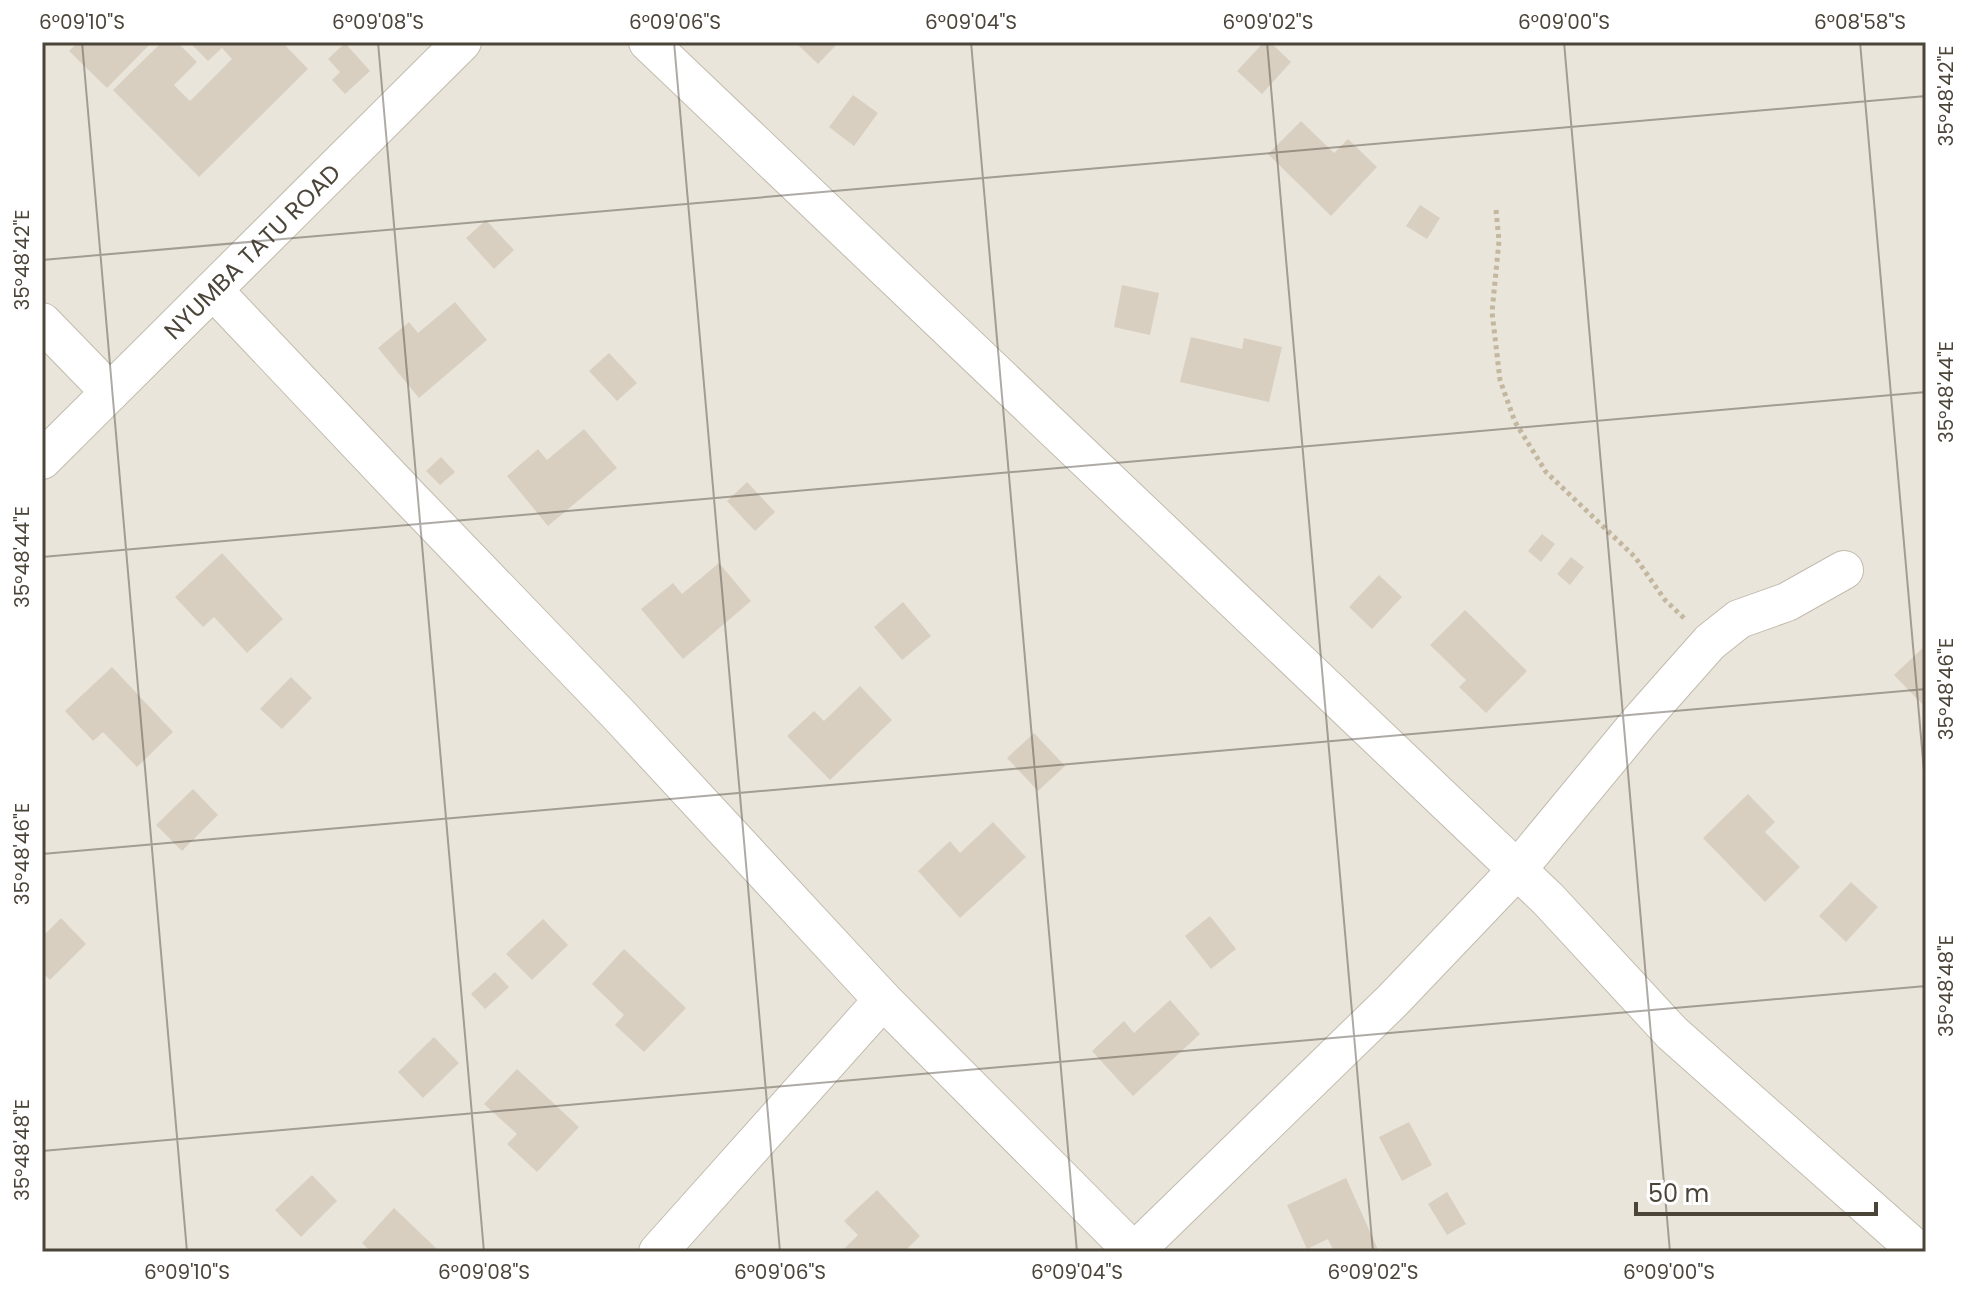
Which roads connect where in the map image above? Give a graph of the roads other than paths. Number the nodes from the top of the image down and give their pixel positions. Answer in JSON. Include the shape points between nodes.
{"nodes":[{"id":1,"x":462,"y":42,"type":"edge"},
{"id":2,"x":648,"y":42,"type":"edge"},
{"id":3,"x":213,"y":290,"type":"junction"},
{"id":4,"x":42,"y":322,"type":"edge"},
{"id":5,"x":110,"y":392,"type":"junction"},
{"id":6,"x":42,"y":460,"type":"edge"},
{"id":7,"x":1844,"y":570,"type":"dead end"},
{"id":8,"x":1517,"y":870,"type":"junction"},
{"id":9,"x":883,"y":1000,"type":"junction"},
{"id":10,"x":658,"y":1252,"type":"edge"},
{"id":11,"x":1134,"y":1252,"type":"edge"},
{"id":12,"x":1919,"y":1252,"type":"edge"}],
"edges":[{"from":1,"to":3,"type":"street","name":"NYUMBA TATU ROAD"},
{"from":2,"to":8,"type":"street"},
{"from":3,"to":5,"type":"street","name":"NYUMBA TATU ROAD"},
{"from":3,"to":9,"type":"street"},
{"from":4,"to":5,"type":"street"},
{"from":5,"to":6,"type":"street","name":"NYUMBA TATU ROAD"},
{"from":7,"to":8,"type":"street","via":[[1787,602],[1739,619],[1710,642]]},
{"from":8,"to":11,"type":"street","via":[[1393,1000]]},
{"from":8,"to":12,"type":"street","via":[[1672,1033]]},
{"from":9,"to":10,"type":"street"},
{"from":9,"to":11,"type":"street"}]}
